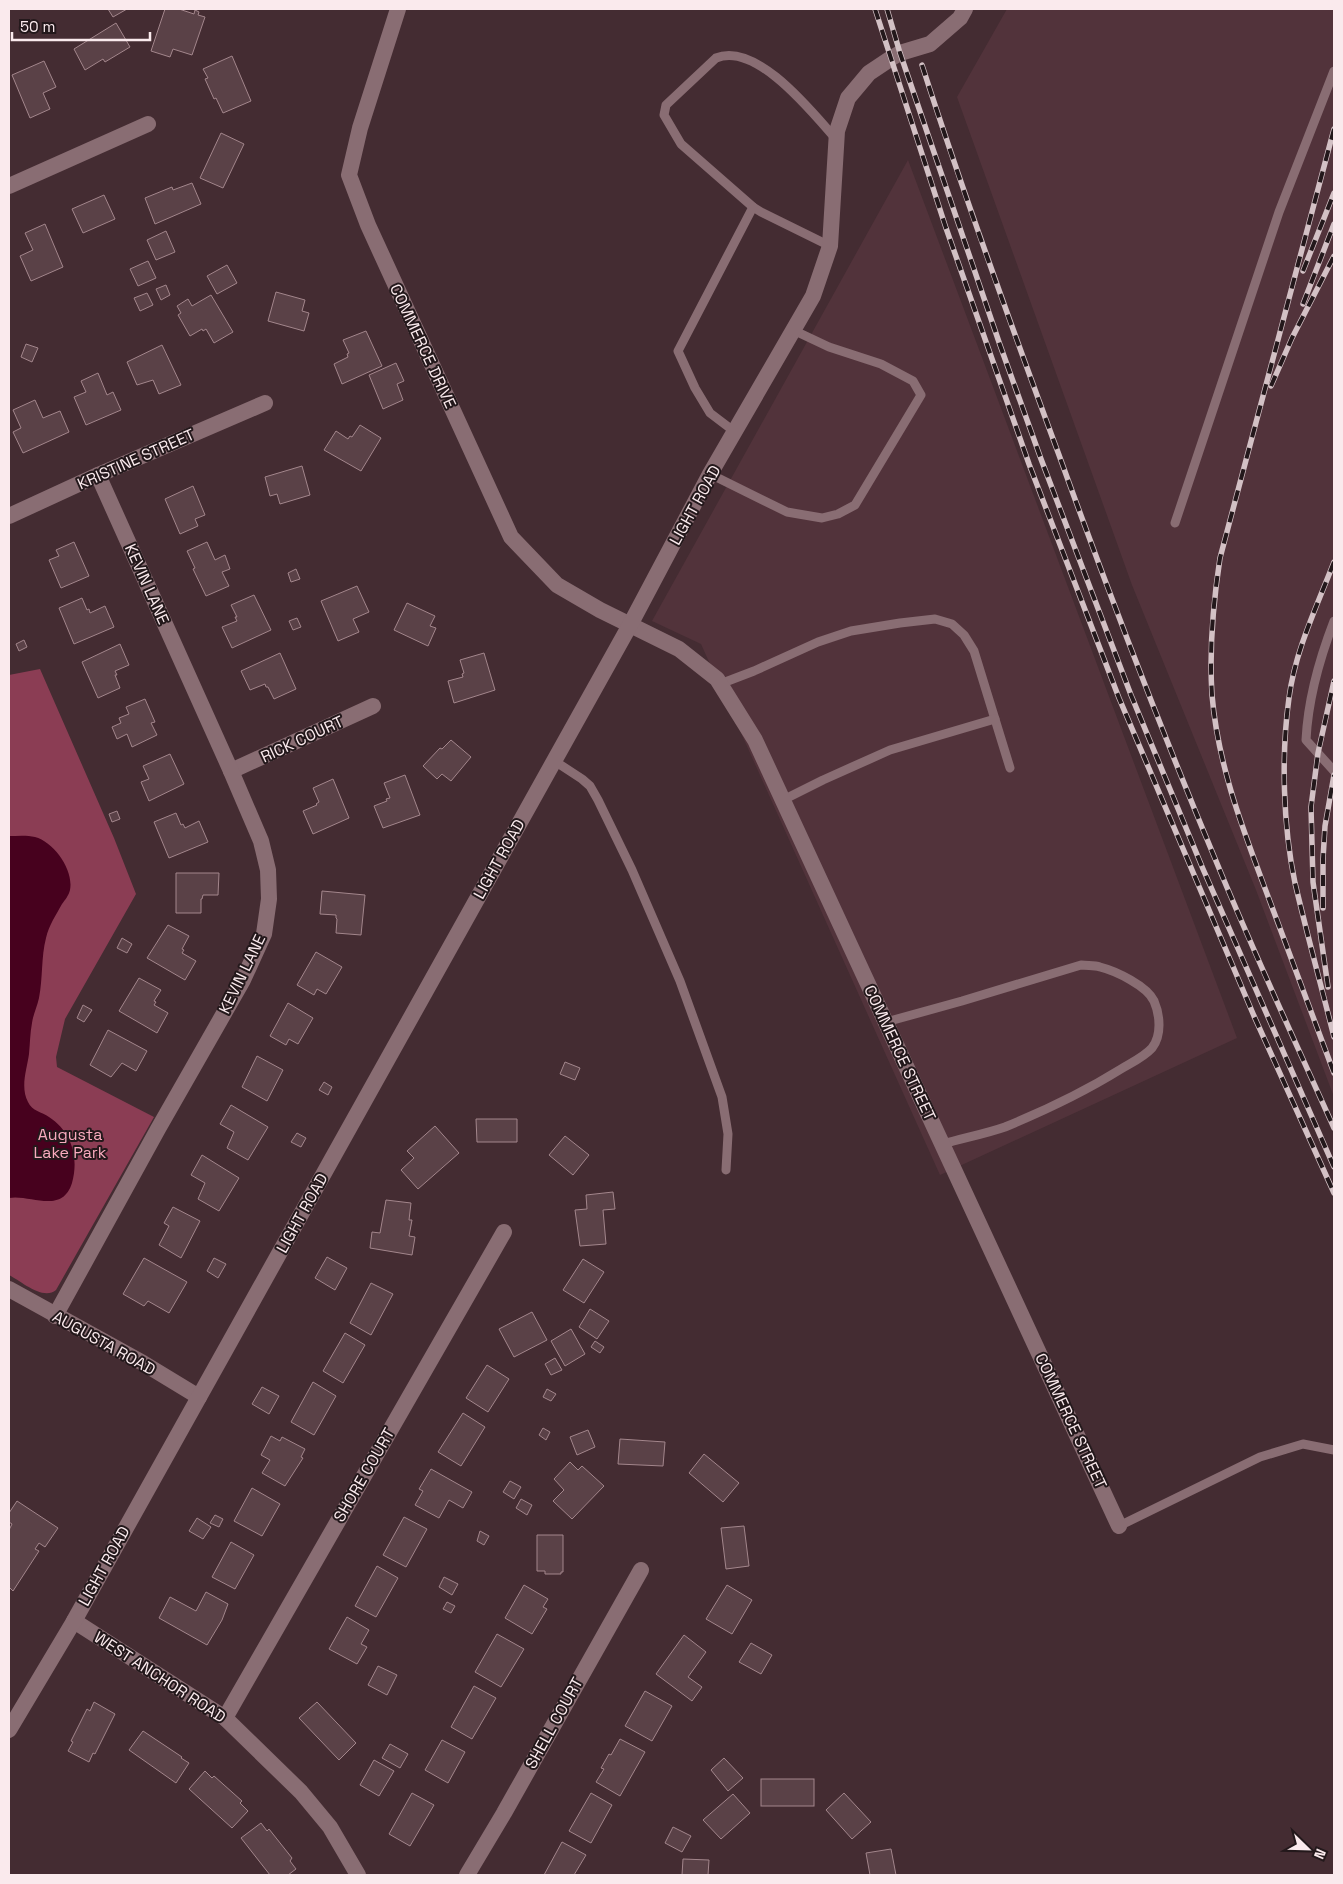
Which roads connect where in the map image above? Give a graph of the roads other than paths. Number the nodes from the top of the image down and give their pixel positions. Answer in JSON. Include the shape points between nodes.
{"nodes":[{"id":1,"x":398,"y":9,"type":"edge"},
{"id":2,"x":965,"y":9,"type":"edge"},
{"id":3,"x":1334,"y":71,"type":"edge"},
{"id":4,"x":148,"y":124,"type":"dead end"},
{"id":5,"x":836,"y":139,"type":"junction"},
{"id":6,"x":9,"y":186,"type":"edge"},
{"id":7,"x":753,"y":207,"type":"junction"},
{"id":8,"x":830,"y":246,"type":"junction"},
{"id":9,"x":793,"y":330,"type":"junction"},
{"id":10,"x":265,"y":403,"type":"dead end"},
{"id":11,"x":735,"y":432,"type":"junction"},
{"id":12,"x":710,"y":474,"type":"junction"},
{"id":13,"x":98,"y":475,"type":"junction"},
{"id":14,"x":9,"y":516,"type":"edge"},
{"id":15,"x":1175,"y":524,"type":"dead end"},
{"id":16,"x":1334,"y":621,"type":"edge"},
{"id":17,"x":630,"y":625,"type":"junction"},
{"id":18,"x":720,"y":684,"type":"junction"},
{"id":19,"x":373,"y":706,"type":"dead end"},
{"id":20,"x":995,"y":719,"type":"junction"},
{"id":21,"x":554,"y":760,"type":"junction"},
{"id":22,"x":1010,"y":768,"type":"dead end"},
{"id":23,"x":231,"y":771,"type":"junction"},
{"id":24,"x":1334,"y":771,"type":"edge"},
{"id":25,"x":783,"y":800,"type":"junction"},
{"id":26,"x":886,"y":1022,"type":"junction"},
{"id":27,"x":942,"y":1144,"type":"junction"},
{"id":28,"x":726,"y":1170,"type":"dead end"},
{"id":29,"x":504,"y":1232,"type":"dead end"},
{"id":30,"x":9,"y":1289,"type":"edge"},
{"id":31,"x":55,"y":1316,"type":"junction"},
{"id":32,"x":199,"y":1397,"type":"junction"},
{"id":33,"x":1334,"y":1450,"type":"edge"},
{"id":34,"x":1119,"y":1526,"type":"joint"},
{"id":35,"x":641,"y":1570,"type":"dead end"},
{"id":36,"x":74,"y":1620,"type":"junction"},
{"id":37,"x":225,"y":1718,"type":"junction"},
{"id":38,"x":9,"y":1730,"type":"edge"},
{"id":39,"x":358,"y":1875,"type":"edge"},
{"id":40,"x":466,"y":1875,"type":"edge"}],
"edges":[{"from":1,"to":17,"type":"street","name":"COMMERCE DRIVE","via":[[360,128],[349,175],[352,184],[511,537],[557,585]]},
{"from":2,"to":5,"type":"street","name":"LIGHT ROAD","via":[[960,18],[930,44],[900,53],[869,73],[848,98]]},
{"from":3,"to":15,"type":"lane","via":[[1279,212]]},
{"from":4,"to":6,"type":"street"},
{"from":5,"to":7,"type":"lane","via":[[788,87],[752,61],[725,55],[716,58],[666,105],[664,114],[681,144]]},
{"from":5,"to":8,"type":"street","name":"LIGHT ROAD"},
{"from":7,"to":8,"type":"lane"},
{"from":7,"to":11,"type":"lane","via":[[678,351],[694,388],[710,412]]},
{"from":8,"to":9,"type":"street","name":"LIGHT ROAD","via":[[813,296]]},
{"from":9,"to":11,"type":"street","name":"LIGHT ROAD"},
{"from":9,"to":12,"type":"lane","via":[[829,348],[881,364],[913,381],[921,395],[855,505],[838,514],[822,518],[788,512]]},
{"from":10,"to":13,"type":"street","name":"KRISTINE STREET"},
{"from":11,"to":12,"type":"street","name":"LIGHT ROAD"},
{"from":12,"to":17,"type":"street","name":"LIGHT ROAD"},
{"from":13,"to":14,"type":"street","name":"KRISTINE STREET"},
{"from":13,"to":23,"type":"street","name":"KEVIN LANE"},
{"from":16,"to":24,"type":"lane","via":[[1320,656],[1306,740]]},
{"from":17,"to":18,"type":"street","name":"COMMERCE STREET","via":[[679,649]]},
{"from":17,"to":21,"type":"street","name":"LIGHT ROAD"},
{"from":18,"to":20,"type":"lane","via":[[851,631],[935,619],[952,624],[974,651]]},
{"from":18,"to":25,"type":"street","name":"COMMERCE STREET","via":[[756,740]]},
{"from":19,"to":23,"type":"street","name":"RICK COURT"},
{"from":20,"to":22,"type":"lane"},
{"from":20,"to":25,"type":"lane","via":[[890,750]]},
{"from":21,"to":28,"type":"lane","via":[[590,786],[598,800],[680,982],[722,1097],[728,1134]]},
{"from":21,"to":32,"type":"street","name":"LIGHT ROAD"},
{"from":23,"to":31,"type":"street","name":"KEVIN LANE","via":[[261,841],[268,870],[269,899],[264,934],[243,980]]},
{"from":25,"to":26,"type":"street","name":"COMMERCE STREET"},
{"from":26,"to":27,"type":"street","name":"COMMERCE STREET"},
{"from":26,"to":27,"type":"lane","via":[[1081,965],[1106,969],[1151,994],[1157,1013],[1158,1033],[1152,1047],[1141,1057],[1096,1084],[1004,1127]]},
{"from":27,"to":34,"type":"street","name":"COMMERCE STREET"},
{"from":29,"to":37,"type":"street","name":"SHORE COURT"},
{"from":30,"to":31,"type":"street","name":"AUGUSTA ROAD"},
{"from":31,"to":32,"type":"street","name":"AUGUSTA ROAD"},
{"from":32,"to":36,"type":"street","name":"LIGHT ROAD"},
{"from":33,"to":34,"type":"lane","via":[[1303,1444],[1260,1457]]},
{"from":35,"to":40,"type":"street","name":"SHELL COURT"},
{"from":36,"to":37,"type":"street","name":"WEST ANCHOR ROAD"},
{"from":36,"to":38,"type":"street","name":"LIGHT ROAD"},
{"from":37,"to":39,"type":"street","name":"WEST ANCHOR ROAD","via":[[301,1792],[330,1827]]}]}
